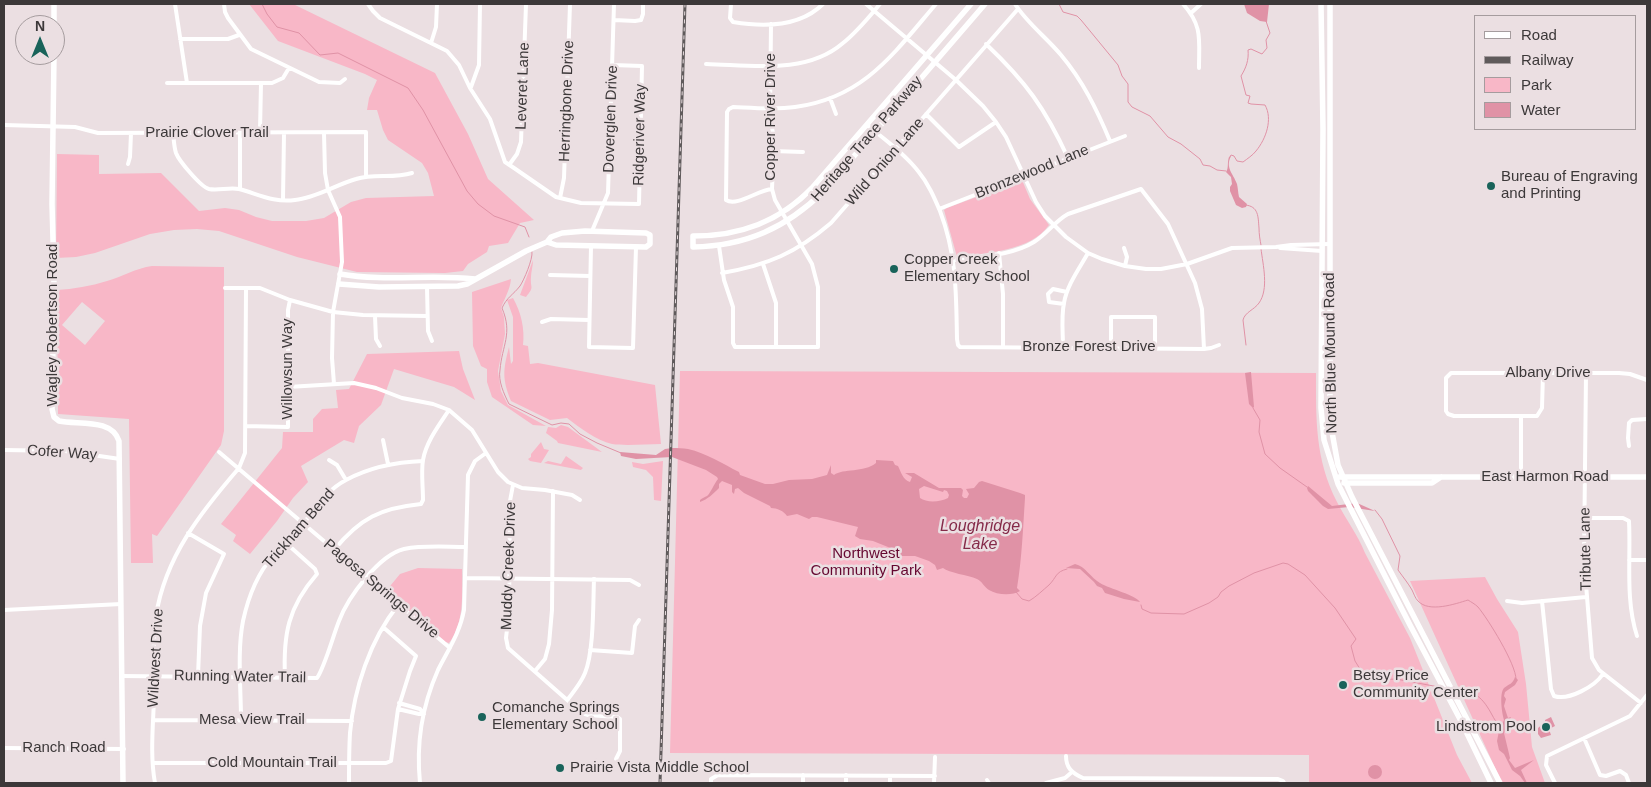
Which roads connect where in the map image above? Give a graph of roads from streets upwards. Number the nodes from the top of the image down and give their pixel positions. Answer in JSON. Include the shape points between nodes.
{"nodes":[{"id":1,"x":175,"y":4,"type":"edge"},
{"id":2,"x":224,"y":4,"type":"edge"},
{"id":3,"x":368,"y":4,"type":"edge"},
{"id":4,"x":436,"y":4,"type":"edge"},
{"id":5,"x":480,"y":4,"type":"edge"},
{"id":6,"x":526,"y":4,"type":"edge"},
{"id":7,"x":570,"y":4,"type":"edge"},
{"id":8,"x":614,"y":4,"type":"edge"},
{"id":9,"x":643,"y":4,"type":"edge"},
{"id":10,"x":731,"y":4,"type":"edge"},
{"id":11,"x":823,"y":4,"type":"edge"},
{"id":12,"x":866,"y":4,"type":"edge"},
{"id":13,"x":880,"y":4,"type":"edge"},
{"id":14,"x":936,"y":4,"type":"edge"},
{"id":15,"x":971,"y":4,"type":"edge"},
{"id":16,"x":985,"y":4,"type":"edge"},
{"id":17,"x":1014,"y":4,"type":"edge"},
{"id":18,"x":1183,"y":4,"type":"edge"},
{"id":19,"x":1201,"y":4,"type":"edge"},
{"id":20,"x":1321,"y":4,"type":"edge"},
{"id":21,"x":1330,"y":4,"type":"edge"},
{"id":22,"x":1018,"y":9,"type":"junction"},
{"id":23,"x":874,"y":11,"type":"junction"},
{"id":24,"x":1191,"y":13,"type":"junction"},
{"id":25,"x":614,"y":20,"type":"junction"},
{"id":26,"x":771,"y":24,"type":"junction"},
{"id":27,"x":239,"y":35,"type":"junction"},
{"id":28,"x":907,"y":38,"type":"junction"},
{"id":29,"x":180,"y":39,"type":"junction"},
{"id":30,"x":430,"y":43,"type":"junction"},
{"id":31,"x":986,"y":44,"type":"junction"},
{"id":32,"x":927,"y":56,"type":"junction"},
{"id":33,"x":934,"y":62,"type":"junction"},
{"id":34,"x":706,"y":64,"type":"dead end"},
{"id":35,"x":54,"y":65,"type":"edge"},
{"id":36,"x":613,"y":65,"type":"junction"},
{"id":37,"x":770,"y":66,"type":"junction"},
{"id":38,"x":289,"y":68,"type":"junction"},
{"id":39,"x":1199,"y":68,"type":"dead end"},
{"id":40,"x":345,"y":79,"type":"dead end"},
{"id":41,"x":956,"y":80,"type":"junction"},
{"id":42,"x":167,"y":83,"type":"dead end"},
{"id":43,"x":187,"y":83,"type":"junction"},
{"id":44,"x":261,"y":83,"type":"junction"},
{"id":45,"x":470,"y":88,"type":"junction"},
{"id":46,"x":830,"y":98,"type":"junction"},
{"id":47,"x":770,"y":108,"type":"junction"},
{"id":48,"x":836,"y":114,"type":"dead end"},
{"id":49,"x":926,"y":114,"type":"junction"},
{"id":50,"x":996,"y":122,"type":"junction"},
{"id":51,"x":4,"y":125,"type":"edge"},
{"id":52,"x":867,"y":125,"type":"junction"},
{"id":53,"x":53,"y":126,"type":"junction"},
{"id":54,"x":260,"y":132,"type":"junction"},
{"id":55,"x":875,"y":132,"type":"junction"},
{"id":56,"x":131,"y":133,"type":"junction"},
{"id":57,"x":240,"y":133,"type":"junction"},
{"id":58,"x":284,"y":133,"type":"junction"},
{"id":59,"x":324,"y":133,"type":"junction"},
{"id":60,"x":173,"y":134,"type":"junction"},
{"id":61,"x":1125,"y":136,"type":"dead end"},
{"id":62,"x":1110,"y":141,"type":"junction"},
{"id":63,"x":896,"y":150,"type":"junction"},
{"id":64,"x":773,"y":151,"type":"junction"},
{"id":65,"x":803,"y":152,"type":"dead end"},
{"id":66,"x":1068,"y":158,"type":"junction"},
{"id":67,"x":128,"y":164,"type":"dead end"},
{"id":68,"x":509,"y":165,"type":"junction"},
{"id":69,"x":412,"y":173,"type":"dead end"},
{"id":70,"x":1024,"y":176,"type":"junction"},
{"id":71,"x":366,"y":177,"type":"junction"},
{"id":72,"x":240,"y":189,"type":"junction"},
{"id":73,"x":772,"y":189,"type":"junction"},
{"id":74,"x":328,"y":190,"type":"junction"},
{"id":75,"x":560,"y":198,"type":"junction"},
{"id":76,"x":283,"y":200,"type":"junction"},
{"id":77,"x":603,"y":203,"type":"junction"},
{"id":78,"x":939,"y":209,"type":"junction"},
{"id":79,"x":782,"y":213,"type":"junction"},
{"id":80,"x":787,"y":221,"type":"junction"},
{"id":81,"x":1053,"y":226,"type":"junction"},
{"id":82,"x":592,"y":231,"type":"junction"},
{"id":83,"x":546,"y":242,"type":"junction"},
{"id":84,"x":1330,"y":244,"type":"junction"},
{"id":85,"x":591,"y":246,"type":"junction"},
{"id":86,"x":719,"y":246,"type":"junction"},
{"id":87,"x":802,"y":246,"type":"junction"},
{"id":88,"x":636,"y":247,"type":"junction"},
{"id":89,"x":1124,"y":248,"type":"dead end"},
{"id":90,"x":1322,"y":248,"type":"junction"},
{"id":91,"x":999,"y":253,"type":"junction"},
{"id":92,"x":1088,"y":253,"type":"junction"},
{"id":93,"x":954,"y":260,"type":"junction"},
{"id":94,"x":763,"y":264,"type":"junction"},
{"id":95,"x":1187,"y":264,"type":"junction"},
{"id":96,"x":1125,"y":266,"type":"junction"},
{"id":97,"x":722,"y":273,"type":"junction"},
{"id":98,"x":340,"y":274,"type":"junction"},
{"id":99,"x":550,"y":275,"type":"dead end"},
{"id":100,"x":590,"y":276,"type":"junction"},
{"id":101,"x":475,"y":279,"type":"junction"},
{"id":102,"x":339,"y":284,"type":"junction"},
{"id":103,"x":427,"y":287,"type":"junction"},
{"id":104,"x":225,"y":288,"type":"dead end"},
{"id":105,"x":246,"y":288,"type":"junction"},
{"id":106,"x":1067,"y":292,"type":"junction"},
{"id":107,"x":290,"y":300,"type":"junction"},
{"id":108,"x":1064,"y":304,"type":"junction"},
{"id":109,"x":332,"y":312,"type":"junction"},
{"id":110,"x":375,"y":316,"type":"junction"},
{"id":111,"x":427,"y":316,"type":"junction"},
{"id":112,"x":589,"y":320,"type":"junction"},
{"id":113,"x":542,"y":322,"type":"dead end"},
{"id":114,"x":432,"y":340,"type":"dead end"},
{"id":115,"x":1219,"y":345,"type":"dead end"},
{"id":116,"x":380,"y":346,"type":"dead end"},
{"id":117,"x":1003,"y":347,"type":"junction"},
{"id":118,"x":1063,"y":347,"type":"junction"},
{"id":119,"x":776,"y":348,"type":"junction"},
{"id":120,"x":1111,"y":348,"type":"junction"},
{"id":121,"x":1156,"y":348,"type":"junction"},
{"id":122,"x":1204,"y":348,"type":"junction"},
{"id":123,"x":1542,"y":373,"type":"junction"},
{"id":124,"x":1586,"y":373,"type":"junction"},
{"id":125,"x":1647,"y":380,"type":"edge"},
{"id":126,"x":334,"y":384,"type":"junction"},
{"id":127,"x":288,"y":387,"type":"junction"},
{"id":128,"x":449,"y":410,"type":"junction"},
{"id":129,"x":1521,"y":417,"type":"junction"},
{"id":130,"x":1647,"y":419,"type":"edge"},
{"id":131,"x":245,"y":426,"type":"junction"},
{"id":132,"x":383,"y":440,"type":"dead end"},
{"id":133,"x":1629,"y":446,"type":"dead end"},
{"id":134,"x":4,"y":450,"type":"edge"},
{"id":135,"x":219,"y":452,"type":"dead end"},
{"id":136,"x":486,"y":453,"type":"junction"},
{"id":137,"x":120,"y":459,"type":"junction"},
{"id":138,"x":329,"y":460,"type":"dead end"},
{"id":139,"x":423,"y":461,"type":"junction"},
{"id":140,"x":388,"y":464,"type":"junction"},
{"id":141,"x":239,"y":468,"type":"junction"},
{"id":142,"x":1442,"y":476,"type":"junction"},
{"id":143,"x":1521,"y":476,"type":"junction"},
{"id":144,"x":1338,"y":477,"type":"junction"},
{"id":145,"x":1585,"y":477,"type":"junction"},
{"id":146,"x":1647,"y":477,"type":"edge"},
{"id":147,"x":346,"y":480,"type":"junction"},
{"id":148,"x":1345,"y":483,"type":"junction"},
{"id":149,"x":1338,"y":484,"type":"junction"},
{"id":150,"x":513,"y":485,"type":"junction"},
{"id":151,"x":553,"y":491,"type":"junction"},
{"id":152,"x":1349,"y":498,"type":"junction"},
{"id":153,"x":580,"y":500,"type":"dead end"},
{"id":154,"x":1585,"y":518,"type":"junction"},
{"id":155,"x":304,"y":523,"type":"junction"},
{"id":156,"x":188,"y":533,"type":"junction"},
{"id":157,"x":286,"y":543,"type":"junction"},
{"id":158,"x":466,"y":547,"type":"junction"},
{"id":159,"x":334,"y":550,"type":"junction"},
{"id":160,"x":1629,"y":560,"type":"junction"},
{"id":161,"x":1647,"y":560,"type":"edge"},
{"id":162,"x":366,"y":578,"type":"junction"},
{"id":163,"x":465,"y":578,"type":"junction"},
{"id":164,"x":509,"y":578,"type":"junction"},
{"id":165,"x":552,"y":579,"type":"junction"},
{"id":166,"x":594,"y":579,"type":"junction"},
{"id":167,"x":639,"y":584,"type":"dead end"},
{"id":168,"x":1586,"y":597,"type":"junction"},
{"id":169,"x":1508,"y":601,"type":"dead end"},
{"id":170,"x":1542,"y":601,"type":"junction"},
{"id":171,"x":121,"y":604,"type":"junction"},
{"id":172,"x":398,"y":605,"type":"junction"},
{"id":173,"x":4,"y":610,"type":"edge"},
{"id":174,"x":639,"y":620,"type":"dead end"},
{"id":175,"x":383,"y":627,"type":"junction"},
{"id":176,"x":1637,"y":636,"type":"dead end"},
{"id":177,"x":450,"y":648,"type":"junction"},
{"id":178,"x":590,"y":650,"type":"junction"},
{"id":179,"x":535,"y":671,"type":"junction"},
{"id":180,"x":1603,"y":674,"type":"junction"},
{"id":181,"x":122,"y":676,"type":"junction"},
{"id":182,"x":154,"y":676,"type":"junction"},
{"id":183,"x":198,"y":676,"type":"junction"},
{"id":184,"x":240,"y":677,"type":"junction"},
{"id":185,"x":285,"y":677,"type":"junction"},
{"id":186,"x":1647,"y":695,"type":"edge"},
{"id":187,"x":568,"y":699,"type":"junction"},
{"id":188,"x":399,"y":703,"type":"junction"},
{"id":189,"x":1641,"y":703,"type":"junction"},
{"id":190,"x":398,"y":709,"type":"junction"},
{"id":191,"x":424,"y":714,"type":"junction"},
{"id":192,"x":154,"y":720,"type":"junction"},
{"id":193,"x":241,"y":720,"type":"junction"},
{"id":194,"x":352,"y":720,"type":"junction"},
{"id":195,"x":1584,"y":738,"type":"junction"},
{"id":196,"x":4,"y":748,"type":"edge"},
{"id":197,"x":124,"y":748,"type":"junction"},
{"id":198,"x":1066,"y":756,"type":"dead end"},
{"id":199,"x":935,"y":758,"type":"dead end"},
{"id":200,"x":616,"y":759,"type":"dead end"},
{"id":201,"x":153,"y":762,"type":"junction"},
{"id":202,"x":350,"y":763,"type":"junction"},
{"id":203,"x":1072,"y":772,"type":"junction"},
{"id":204,"x":803,"y":774,"type":"junction"},
{"id":205,"x":846,"y":775,"type":"junction"},
{"id":206,"x":890,"y":776,"type":"junction"},
{"id":207,"x":934,"y":776,"type":"junction"},
{"id":208,"x":1284,"y":782,"type":"edge"},
{"id":209,"x":124,"y":783,"type":"edge"},
{"id":210,"x":155,"y":783,"type":"edge"},
{"id":211,"x":349,"y":783,"type":"edge"},
{"id":212,"x":420,"y":783,"type":"edge"},
{"id":213,"x":711,"y":783,"type":"edge"},
{"id":214,"x":803,"y":783,"type":"edge"},
{"id":215,"x":846,"y":783,"type":"edge"},
{"id":216,"x":890,"y":783,"type":"edge"},
{"id":217,"x":934,"y":783,"type":"edge"},
{"id":218,"x":1046,"y":783,"type":"edge"},
{"id":219,"x":1491,"y":783,"type":"edge"},
{"id":220,"x":1500,"y":783,"type":"edge"},
{"id":221,"x":1555,"y":783,"type":"edge"},
{"id":222,"x":1629,"y":783,"type":"edge"}],
"edges":[{"from":1,"to":29,"type":"street"},
{"from":2,"to":27,"type":"street","via":[[225,12]]},
{"from":3,"to":30,"type":"street","via":[[380,18]]},
{"from":4,"to":30,"type":"street","via":[[436,27]]},
{"from":5,"to":45,"type":"street","via":[[479,64]]},
{"from":6,"to":68,"type":"street","name":"Leveret Lane","via":[[521,142]]},
{"from":7,"to":75,"type":"street","name":"Herringbone Drive","via":[[564,178]]},
{"from":8,"to":25,"type":"street","name":"Doverglen Drive"},
{"from":9,"to":25,"type":"street","via":[[640,20]]},
{"from":10,"to":26,"type":"street","via":[[732,21]]},
{"from":11,"to":26,"type":"street","via":[[804,18]]},
{"from":12,"to":23,"type":"street"},
{"from":13,"to":23,"type":"street"},
{"from":14,"to":28,"type":"street"},
{"from":15,"to":32,"type":"street","name":"Heritage Trace Parkway"},
{"from":16,"to":33,"type":"street","name":"Heritage Trace Parkway"},
{"from":17,"to":22,"type":"street"},
{"from":18,"to":24,"type":"street"},
{"from":19,"to":24,"type":"street"},
{"from":20,"to":90,"type":"street","name":"North Blue Mound Road"},
{"from":21,"to":84,"type":"street","name":"North Blue Mound Road"},
{"from":22,"to":31,"type":"street","name":"Wild Onion Lane"},
{"from":22,"to":62,"type":"street","via":[[1069,65],[1090,98]]},
{"from":23,"to":28,"type":"street"},
{"from":23,"to":37,"type":"street","via":[[843,43],[823,56],[797,64]]},
{"from":24,"to":39,"type":"street","via":[[1199,32]]},
{"from":25,"to":36,"type":"street","name":"Doverglen Drive"},
{"from":26,"to":37,"type":"street","name":"Copper River Drive"},
{"from":27,"to":29,"type":"street","via":[[228,39]]},
{"from":27,"to":38,"type":"street","via":[[251,49]]},
{"from":28,"to":32,"type":"street"},
{"from":28,"to":46,"type":"street","via":[[874,73],[848,91]]},
{"from":29,"to":43,"type":"street"},
{"from":30,"to":45,"type":"street","via":[[447,51],[459,65]]},
{"from":31,"to":41,"type":"street","name":"Wild Onion Lane"},
{"from":31,"to":66,"type":"street","via":[[1014,70],[1037,99]]},
{"from":32,"to":33,"type":"street"},
{"from":32,"to":52,"type":"street","name":"Heritage Trace Parkway"},
{"from":33,"to":41,"type":"street"},
{"from":33,"to":55,"type":"street","name":"Heritage Trace Parkway"},
{"from":34,"to":37,"type":"street"},
{"from":35,"to":53,"type":"street","name":"Wagley Robertson Road"},
{"from":36,"to":77,"type":"street","name":"Doverglen Drive","via":[[608,193]]},
{"from":36,"to":77,"type":"street","name":"Ridgeriver Way","via":[[642,66],[639,204]]},
{"from":37,"to":47,"type":"street","name":"Copper River Drive"},
{"from":38,"to":40,"type":"street","via":[[323,83],[340,83]]},
{"from":38,"to":44,"type":"street","via":[[280,81]]},
{"from":41,"to":49,"type":"street","name":"Wild Onion Lane"},
{"from":41,"to":50,"type":"street"},
{"from":42,"to":43,"type":"street"},
{"from":43,"to":44,"type":"street"},
{"from":44,"to":54,"type":"street"},
{"from":45,"to":68,"type":"street","via":[[490,119],[505,162]]},
{"from":46,"to":47,"type":"street","via":[[806,106]]},
{"from":46,"to":48,"type":"street"},
{"from":47,"to":64,"type":"street","name":"Copper River Drive"},
{"from":47,"to":73,"type":"street","via":[[733,107],[727,112],[726,200],[732,202]]},
{"from":49,"to":50,"type":"street","via":[[959,147]]},
{"from":49,"to":63,"type":"street","name":"Wild Onion Lane"},
{"from":50,"to":70,"type":"street"},
{"from":51,"to":53,"type":"street","name":"Prairie Clover Trail"},
{"from":52,"to":55,"type":"street"},
{"from":52,"to":79,"type":"street","name":"Heritage Trace Parkway","via":[[812,188]]},
{"from":53,"to":56,"type":"street","name":"Prairie Clover Trail","via":[[98,133]]},
{"from":53,"to":137,"type":"street","name":"Wagley Robertson Road","via":[[52,412],[59,421],[110,428],[119,439]]},
{"from":54,"to":57,"type":"street","name":"Prairie Clover Trail"},
{"from":54,"to":58,"type":"street","name":"Prairie Clover Trail"},
{"from":55,"to":63,"type":"street"},
{"from":55,"to":80,"type":"street","name":"Heritage Trace Parkway","via":[[824,191]]},
{"from":56,"to":60,"type":"street","name":"Prairie Clover Trail"},
{"from":56,"to":67,"type":"street"},
{"from":57,"to":60,"type":"street","name":"Prairie Clover Trail"},
{"from":57,"to":72,"type":"street"},
{"from":58,"to":59,"type":"street","name":"Prairie Clover Trail"},
{"from":58,"to":76,"type":"street"},
{"from":59,"to":71,"type":"street","name":"Prairie Clover Trail","via":[[366,132]]},
{"from":59,"to":74,"type":"street","via":[[324,173]]},
{"from":60,"to":72,"type":"street","via":[[181,161],[204,186]]},
{"from":61,"to":62,"type":"street","name":"Bronzewood Lane"},
{"from":62,"to":66,"type":"street","name":"Bronzewood Lane"},
{"from":63,"to":78,"type":"street","via":[[924,178]]},
{"from":63,"to":87,"type":"street","name":"Wild Onion Lane","via":[[836,219]]},
{"from":64,"to":65,"type":"street"},
{"from":64,"to":73,"type":"street","name":"Copper River Drive"},
{"from":66,"to":70,"type":"street","name":"Bronzewood Lane"},
{"from":68,"to":75,"type":"street"},
{"from":69,"to":71,"type":"street"},
{"from":70,"to":78,"type":"street","name":"Bronzewood Lane"},
{"from":70,"to":81,"type":"street","via":[[1036,202]]},
{"from":71,"to":74,"type":"street"},
{"from":72,"to":76,"type":"street","via":[[269,200]]},
{"from":73,"to":79,"type":"street","name":"Copper River Drive"},
{"from":74,"to":76,"type":"street","via":[[311,197]]},
{"from":74,"to":98,"type":"street","via":[[340,218]]},
{"from":75,"to":77,"type":"street","via":[[581,203]]},
{"from":77,"to":82,"type":"street","name":"Doverglen Drive"},
{"from":78,"to":93,"type":"street"},
{"from":79,"to":80,"type":"street","name":"Copper River Drive"},
{"from":79,"to":86,"type":"street","name":"Heritage Trace Parkway","via":[[745,229],[694,236],[693,247]]},
{"from":80,"to":86,"type":"street","name":"Heritage Trace Parkway","via":[[747,239]]},
{"from":80,"to":87,"type":"street","name":"Copper River Drive"},
{"from":81,"to":91,"type":"street","via":[[1029,245]]},
{"from":81,"to":92,"type":"street"},
{"from":81,"to":95,"type":"street","via":[[1068,214],[1141,189],[1168,224]]},
{"from":82,"to":83,"type":"street","via":[[562,233]]},
{"from":82,"to":88,"type":"street","via":[[650,235],[649,246]]},
{"from":83,"to":85,"type":"street"},
{"from":83,"to":101,"type":"street"},
{"from":84,"to":90,"type":"street"},
{"from":84,"to":144,"type":"street","name":"North Blue Mound Road","via":[[1330,421]]},
{"from":85,"to":88,"type":"street"},
{"from":85,"to":100,"type":"street"},
{"from":86,"to":97,"type":"street"},
{"from":87,"to":94,"type":"street","name":"Wild Onion Lane"},
{"from":87,"to":119,"type":"street","name":"Copper River Drive","via":[[817,280],[818,348]]},
{"from":88,"to":112,"type":"street","via":[[633,348],[589,347]]},
{"from":89,"to":96,"type":"street"},
{"from":90,"to":95,"type":"street","via":[[1292,245],[1248,247],[1227,250]]},
{"from":90,"to":144,"type":"street","name":"North Blue Mound Road","via":[[1321,408],[1324,440]]},
{"from":91,"to":93,"type":"street"},
{"from":91,"to":117,"type":"street"},
{"from":92,"to":96,"type":"street"},
{"from":92,"to":106,"type":"street"},
{"from":93,"to":117,"type":"street","name":"Bronze Forest Drive","via":[[958,345]]},
{"from":94,"to":97,"type":"street","name":"Wild Onion Lane"},
{"from":94,"to":119,"type":"street","via":[[776,303]]},
{"from":95,"to":96,"type":"street","via":[[1161,269]]},
{"from":95,"to":122,"type":"street","via":[[1200,299]]},
{"from":97,"to":119,"type":"street","via":[[733,307],[735,347]]},
{"from":98,"to":101,"type":"street","via":[[364,278]]},
{"from":98,"to":102,"type":"street"},
{"from":99,"to":100,"type":"street"},
{"from":100,"to":112,"type":"street"},
{"from":101,"to":103,"type":"street","via":[[464,285]]},
{"from":102,"to":103,"type":"street"},
{"from":102,"to":109,"type":"street"},
{"from":103,"to":111,"type":"street"},
{"from":104,"to":105,"type":"street"},
{"from":105,"to":107,"type":"street","via":[[263,289]]},
{"from":105,"to":131,"type":"street","name":"Wildwest Drive"},
{"from":106,"to":108,"type":"street"},
{"from":106,"to":108,"type":"street","via":[[1053,289],[1048,294],[1050,302]]},
{"from":107,"to":109,"type":"street"},
{"from":107,"to":127,"type":"street","name":"Willowsun Way"},
{"from":108,"to":118,"type":"street"},
{"from":109,"to":110,"type":"street"},
{"from":109,"to":126,"type":"street"},
{"from":110,"to":111,"type":"street"},
{"from":110,"to":116,"type":"street","via":[[376,339]]},
{"from":111,"to":114,"type":"street"},
{"from":112,"to":113,"type":"street","via":[[551,319]]},
{"from":115,"to":122,"type":"street","name":"Bronze Forest Drive"},
{"from":117,"to":118,"type":"street","name":"Bronze Forest Drive"},
{"from":118,"to":120,"type":"street","name":"Bronze Forest Drive"},
{"from":120,"to":121,"type":"street","name":"Bronze Forest Drive"},
{"from":120,"to":121,"type":"street","via":[[1111,317],[1156,317]]},
{"from":121,"to":122,"type":"street","name":"Bronze Forest Drive"},
{"from":123,"to":124,"type":"street","name":"Albany Drive"},
{"from":123,"to":129,"type":"street","via":[[1542,411],[1537,416]]},
{"from":123,"to":129,"type":"street","name":"Albany Drive","via":[[1455,372],[1446,378],[1448,414]]},
{"from":124,"to":125,"type":"street","name":"Albany Drive","via":[[1625,374]]},
{"from":124,"to":145,"type":"street","name":"Tribute Lane"},
{"from":126,"to":127,"type":"street"},
{"from":126,"to":128,"type":"street","via":[[354,383]]},
{"from":127,"to":131,"type":"street","name":"Willowsun Way","via":[[288,427]]},
{"from":128,"to":136,"type":"street","via":[[472,430]]},
{"from":128,"to":139,"type":"street","via":[[435,431]]},
{"from":129,"to":143,"type":"street"},
{"from":130,"to":133,"type":"street","via":[[1628,423]]},
{"from":131,"to":141,"type":"street","name":"Wildwest Drive","via":[[245,453]]},
{"from":132,"to":140,"type":"street"},
{"from":134,"to":137,"type":"street","name":"Cofer Way","via":[[65,451]]},
{"from":135,"to":141,"type":"street","name":"Pagosa Springs Drive"},
{"from":136,"to":150,"type":"street","via":[[501,476]]},
{"from":136,"to":158,"type":"street","via":[[475,461],[468,475]]},
{"from":137,"to":171,"type":"street","name":"Wagley Robertson Road"},
{"from":138,"to":147,"type":"street","via":[[337,465]]},
{"from":139,"to":140,"type":"street","name":"Trickham Bend"},
{"from":139,"to":159,"type":"street","via":[[421,504],[394,507],[379,513],[346,535]]},
{"from":140,"to":147,"type":"street","name":"Trickham Bend"},
{"from":141,"to":155,"type":"street","name":"Pagosa Springs Drive"},
{"from":141,"to":156,"type":"street","name":"Wildwest Drive"},
{"from":142,"to":143,"type":"street","name":"East Harmon Road"},
{"from":142,"to":144,"type":"street","name":"East Harmon Road"},
{"from":142,"to":148,"type":"street","name":"East Harmon Road","via":[[1432,483]]},
{"from":143,"to":145,"type":"street","name":"East Harmon Road"},
{"from":144,"to":148,"type":"street","name":"North Blue Mound Road"},
{"from":144,"to":149,"type":"street","name":"North Blue Mound Road"},
{"from":145,"to":146,"type":"street","name":"East Harmon Road"},
{"from":145,"to":154,"type":"street","name":"Tribute Lane"},
{"from":147,"to":155,"type":"street","name":"Trickham Bend","via":[[326,495]]},
{"from":148,"to":149,"type":"street","name":"East Harmon Road"},
{"from":148,"to":152,"type":"street","name":"North Blue Mound Road"},
{"from":149,"to":152,"type":"street","name":"North Blue Mound Road"},
{"from":150,"to":151,"type":"street"},
{"from":150,"to":164,"type":"street","name":"Muddy Creek Drive"},
{"from":151,"to":153,"type":"street"},
{"from":151,"to":165,"type":"street"},
{"from":152,"to":219,"type":"street","name":"North Blue Mound Road","via":[[1356,520]]},
{"from":152,"to":220,"type":"street","name":"North Blue Mound Road","via":[[1363,518]]},
{"from":154,"to":160,"type":"street","via":[[1627,519]]},
{"from":154,"to":168,"type":"street","name":"Tribute Lane"},
{"from":155,"to":157,"type":"street","name":"Trickham Bend"},
{"from":155,"to":159,"type":"street","name":"Pagosa Springs Drive"},
{"from":156,"to":182,"type":"street","name":"Wildwest Drive","via":[[162,588],[155,628]]},
{"from":156,"to":183,"type":"street","via":[[224,554],[206,593],[199,633]]},
{"from":157,"to":184,"type":"street","name":"Trickham Bend","via":[[264,567],[246,607],[240,638]]},
{"from":157,"to":185,"type":"street","via":[[317,574],[298,599],[289,620]]},
{"from":158,"to":162,"type":"street","name":"Running Water Trail","via":[[403,549],[388,556]]},
{"from":158,"to":163,"type":"street"},
{"from":159,"to":162,"type":"street","name":"Pagosa Springs Drive"},
{"from":160,"to":161,"type":"street"},
{"from":160,"to":176,"type":"street"},
{"from":162,"to":172,"type":"street","name":"Pagosa Springs Drive"},
{"from":162,"to":185,"type":"street","name":"Running Water Trail","via":[[342,614],[316,678]]},
{"from":163,"to":164,"type":"street"},
{"from":163,"to":177,"type":"street","via":[[463,616]]},
{"from":164,"to":165,"type":"street"},
{"from":164,"to":179,"type":"street","name":"Muddy Creek Drive","via":[[507,645]]},
{"from":165,"to":166,"type":"street"},
{"from":165,"to":179,"type":"street","via":[[549,649]]},
{"from":166,"to":167,"type":"street","via":[[630,580]]},
{"from":166,"to":178,"type":"street"},
{"from":168,"to":170,"type":"street"},
{"from":168,"to":180,"type":"street","name":"Tribute Lane","via":[[1592,658]]},
{"from":169,"to":170,"type":"street"},
{"from":170,"to":180,"type":"street","via":[[1551,693],[1557,697],[1573,694],[1593,684]]},
{"from":171,"to":173,"type":"street"},
{"from":171,"to":181,"type":"street","name":"Wagley Robertson Road"},
{"from":172,"to":175,"type":"street"},
{"from":172,"to":177,"type":"street","name":"Pagosa Springs Drive"},
{"from":174,"to":178,"type":"street","via":[[635,626],[632,653]]},
{"from":175,"to":188,"type":"street","via":[[416,656]]},
{"from":175,"to":194,"type":"street","via":[[362,678]]},
{"from":177,"to":191,"type":"street"},
{"from":178,"to":187,"type":"street","via":[[585,672]]},
{"from":179,"to":187,"type":"street","name":"Muddy Creek Drive"},
{"from":180,"to":189,"type":"street","name":"Tribute Lane"},
{"from":181,"to":182,"type":"street","name":"Running Water Trail"},
{"from":181,"to":197,"type":"street","name":"Wagley Robertson Road"},
{"from":182,"to":183,"type":"street","name":"Running Water Trail"},
{"from":182,"to":192,"type":"street","name":"Wildwest Drive"},
{"from":183,"to":184,"type":"street","name":"Running Water Trail"},
{"from":184,"to":185,"type":"street","name":"Running Water Trail"},
{"from":184,"to":193,"type":"street","name":"Trickham Bend"},
{"from":186,"to":189,"type":"street"},
{"from":187,"to":200,"type":"street","name":"Muddy Creek Drive","via":[[582,713],[620,719],[620,751]]},
{"from":188,"to":190,"type":"street"},
{"from":188,"to":191,"type":"street","via":[[420,709]]},
{"from":189,"to":195,"type":"street","via":[[1630,716]]},
{"from":190,"to":191,"type":"street"},
{"from":190,"to":202,"type":"street","name":"Cold Mountain Trail","via":[[391,761]]},
{"from":191,"to":212,"type":"street","via":[[419,746]]},
{"from":192,"to":193,"type":"street","name":"Mesa View Trail"},
{"from":192,"to":201,"type":"street","name":"Wildwest Drive"},
{"from":193,"to":194,"type":"street","name":"Mesa View Trail"},
{"from":194,"to":202,"type":"street"},
{"from":195,"to":221,"type":"street","via":[[1547,756],[1546,765]]},
{"from":195,"to":222,"type":"street","via":[[1600,775],[1620,771]]},
{"from":196,"to":197,"type":"street","name":"Ranch Road"},
{"from":197,"to":209,"type":"street","name":"Wagley Robertson Road"},
{"from":198,"to":203,"type":"street","via":[[1066,764]]},
{"from":199,"to":207,"type":"street"},
{"from":201,"to":202,"type":"street","name":"Cold Mountain Trail"},
{"from":201,"to":210,"type":"street","name":"Wildwest Drive"},
{"from":202,"to":211,"type":"street"},
{"from":203,"to":208,"type":"street","via":[[1083,778],[1278,779]]},
{"from":203,"to":218,"type":"street","via":[[1065,778]]},
{"from":204,"to":205,"type":"street"},
{"from":204,"to":213,"type":"street","via":[[718,775],[711,779]]},
{"from":204,"to":214,"type":"street"},
{"from":205,"to":206,"type":"street"},
{"from":205,"to":215,"type":"street"},
{"from":206,"to":207,"type":"street"},
{"from":206,"to":216,"type":"street"},
{"from":207,"to":217,"type":"street"}]}
